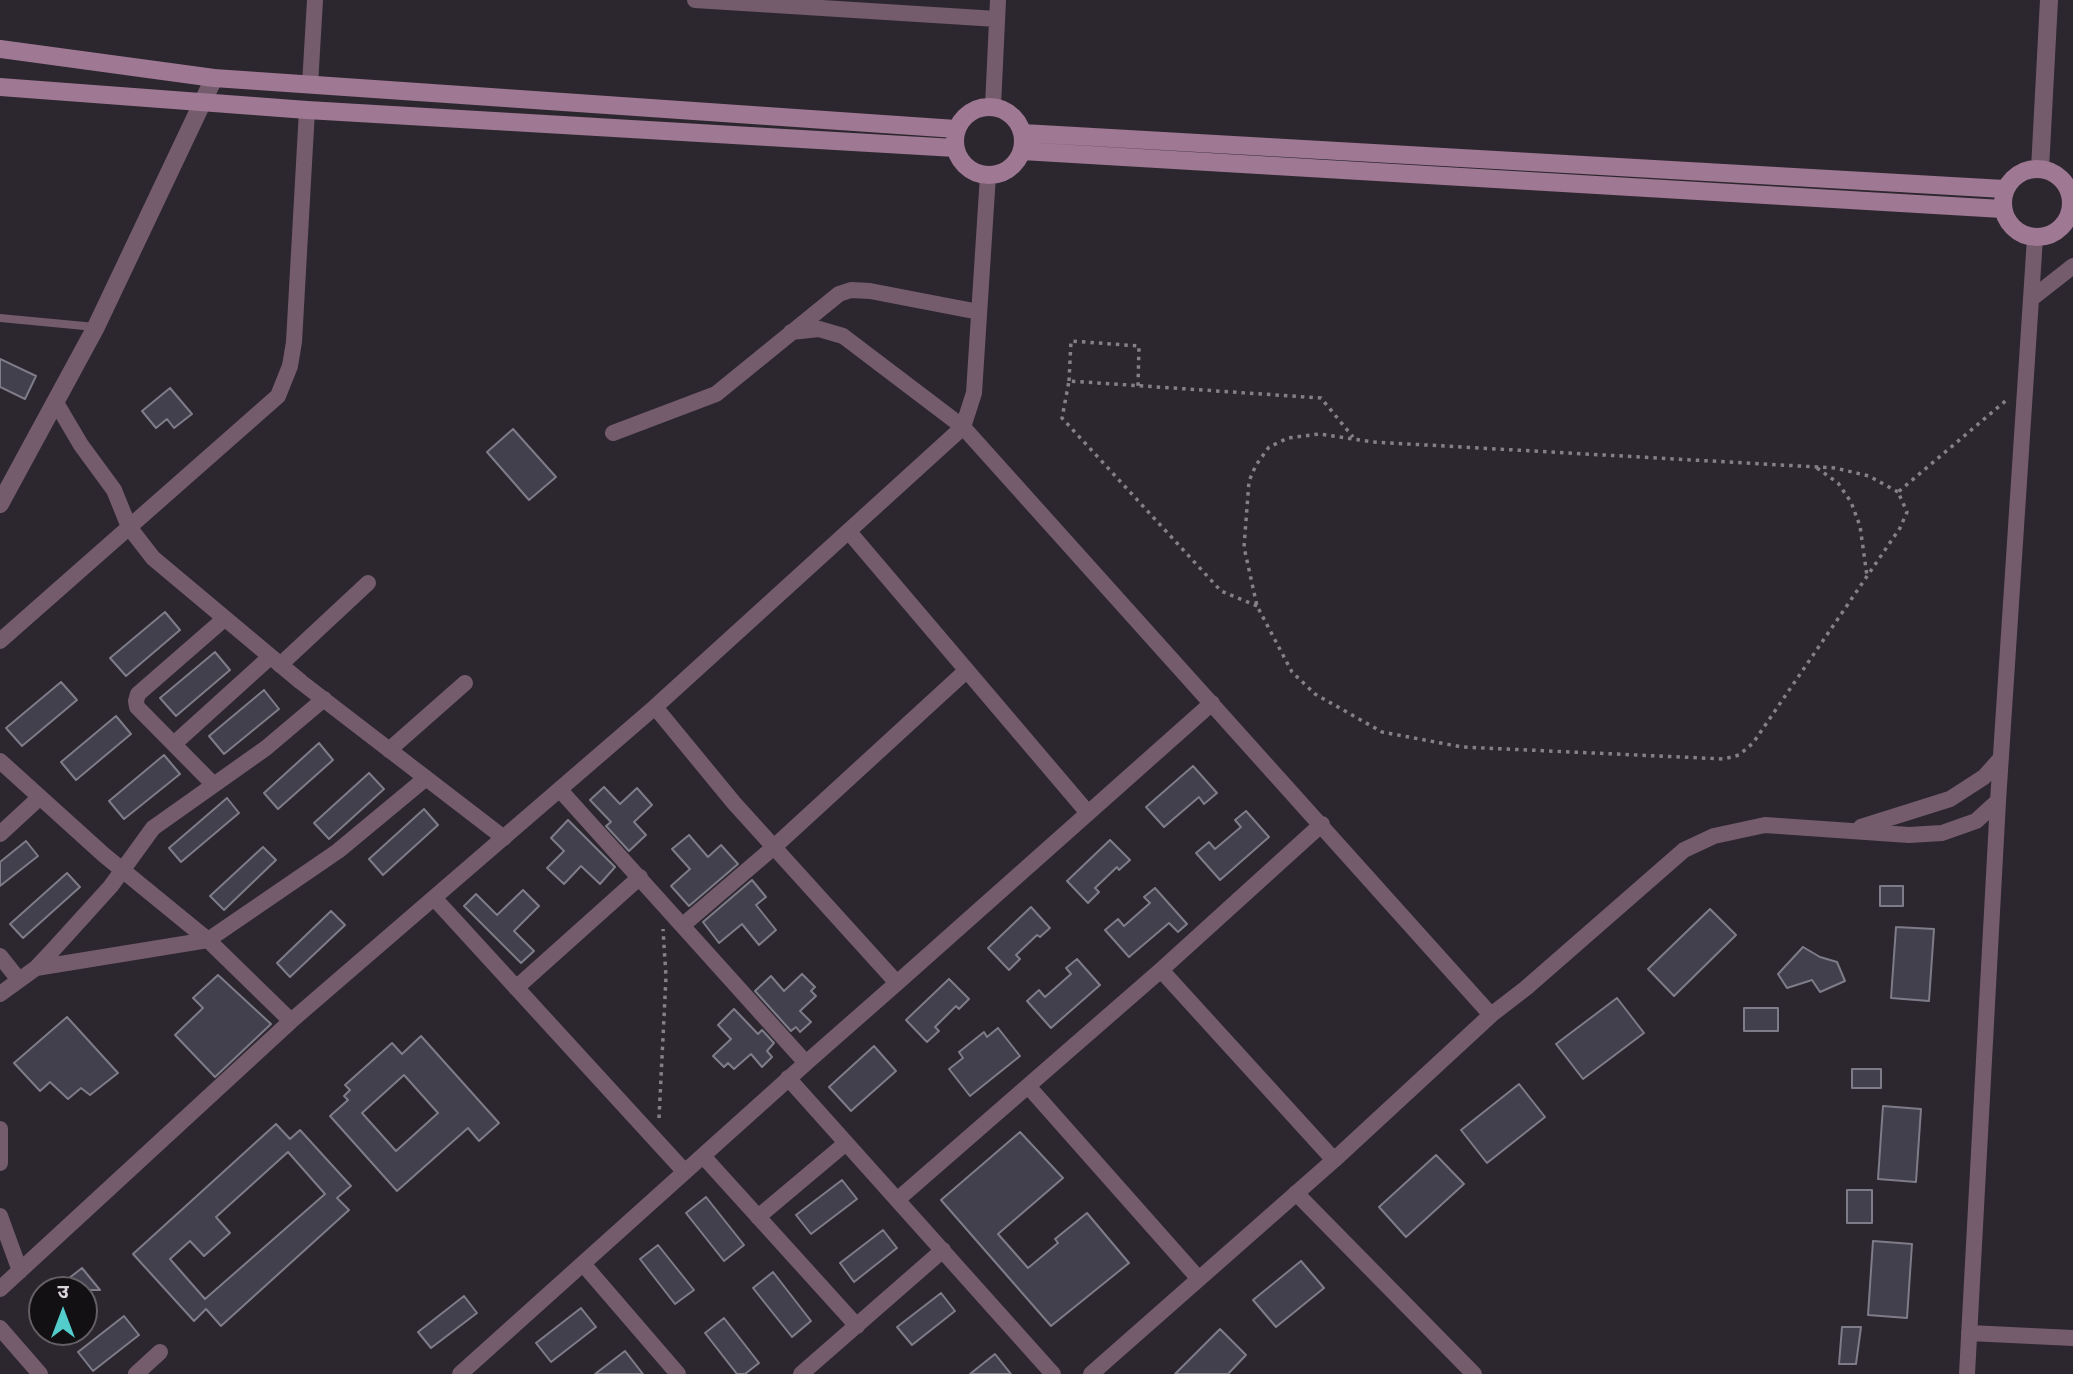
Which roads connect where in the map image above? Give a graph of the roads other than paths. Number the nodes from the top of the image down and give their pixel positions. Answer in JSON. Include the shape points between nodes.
{"nodes":[{"id":1,"x":315,"y":0,"type":"edge"},
{"id":2,"x":695,"y":0,"type":"edge"},
{"id":3,"x":998,"y":0,"type":"edge"},
{"id":4,"x":2049,"y":0,"type":"edge"},
{"id":5,"x":997,"y":19,"type":"junction"},
{"id":6,"x":0,"y":49,"type":"edge"},
{"id":7,"x":214,"y":78,"type":"junction"},
{"id":8,"x":310,"y":85,"type":"junction"},
{"id":9,"x":0,"y":88,"type":"edge"},
{"id":10,"x":203,"y":102,"type":"junction"},
{"id":11,"x":993,"y":106,"type":"junction"},
{"id":12,"x":307,"y":110,"type":"junction"},
{"id":13,"x":956,"y":129,"type":"junction"},
{"id":14,"x":1023,"y":142,"type":"junction"},
{"id":15,"x":955,"y":148,"type":"junction"},
{"id":16,"x":2040,"y":169,"type":"junction"},
{"id":17,"x":988,"y":175,"type":"junction"},
{"id":18,"x":2004,"y":189,"type":"junction"},
{"id":19,"x":2071,"y":193,"type":"edge"},
{"id":20,"x":2002,"y":209,"type":"junction"},
{"id":21,"x":2071,"y":213,"type":"edge"},
{"id":22,"x":2035,"y":238,"type":"junction"},
{"id":23,"x":2073,"y":266,"type":"edge"},
{"id":24,"x":2031,"y":299,"type":"junction"},
{"id":25,"x":979,"y":312,"type":"junction"},
{"id":26,"x":0,"y":317,"type":"edge"},
{"id":27,"x":96,"y":327,"type":"junction"},
{"id":28,"x":791,"y":332,"type":"junction"},
{"id":29,"x":55,"y":401,"type":"junction"},
{"id":30,"x":963,"y":427,"type":"junction"},
{"id":31,"x":613,"y":433,"type":"dead end"},
{"id":32,"x":0,"y":504,"type":"edge"},
{"id":33,"x":129,"y":527,"type":"junction"},
{"id":34,"x":850,"y":533,"type":"junction"},
{"id":35,"x":368,"y":583,"type":"dead end"},
{"id":36,"x":223,"y":620,"type":"junction"},
{"id":37,"x":0,"y":641,"type":"edge"},
{"id":38,"x":275,"y":661,"type":"junction"},
{"id":39,"x":966,"y":671,"type":"junction"},
{"id":40,"x":466,"y":683,"type":"dead end"},
{"id":41,"x":324,"y":699,"type":"junction"},
{"id":42,"x":1212,"y":703,"type":"junction"},
{"id":43,"x":654,"y":707,"type":"junction"},
{"id":44,"x":175,"y":743,"type":"junction"},
{"id":45,"x":389,"y":750,"type":"junction"},
{"id":46,"x":2001,"y":758,"type":"junction"},
{"id":47,"x":0,"y":761,"type":"edge"},
{"id":48,"x":426,"y":778,"type":"junction"},
{"id":49,"x":213,"y":784,"type":"junction"},
{"id":50,"x":560,"y":790,"type":"junction"},
{"id":51,"x":39,"y":798,"type":"junction"},
{"id":52,"x":1998,"y":802,"type":"junction"},
{"id":53,"x":1088,"y":813,"type":"junction"},
{"id":54,"x":1322,"y":824,"type":"junction"},
{"id":55,"x":1852,"y":829,"type":"junction"},
{"id":56,"x":0,"y":834,"type":"edge"},
{"id":57,"x":504,"y":838,"type":"junction"},
{"id":58,"x":774,"y":847,"type":"junction"},
{"id":59,"x":123,"y":869,"type":"junction"},
{"id":60,"x":640,"y":877,"type":"junction"},
{"id":61,"x":435,"y":899,"type":"junction"},
{"id":62,"x":683,"y":925,"type":"junction"},
{"id":63,"x":208,"y":940,"type":"junction"},
{"id":64,"x":0,"y":956,"type":"edge"},
{"id":65,"x":36,"y":968,"type":"junction"},
{"id":66,"x":1161,"y":970,"type":"junction"},
{"id":67,"x":19,"y":980,"type":"junction"},
{"id":68,"x":897,"y":983,"type":"junction"},
{"id":69,"x":516,"y":988,"type":"junction"},
{"id":70,"x":0,"y":994,"type":"edge"},
{"id":71,"x":1491,"y":1015,"type":"junction"},
{"id":72,"x":291,"y":1021,"type":"junction"},
{"id":73,"x":806,"y":1063,"type":"junction"},
{"id":74,"x":788,"y":1078,"type":"junction"},
{"id":75,"x":1028,"y":1086,"type":"junction"},
{"id":76,"x":0,"y":1129,"type":"edge"},
{"id":77,"x":846,"y":1143,"type":"junction"},
{"id":78,"x":703,"y":1156,"type":"junction"},
{"id":79,"x":1334,"y":1160,"type":"junction"},
{"id":80,"x":0,"y":1163,"type":"edge"},
{"id":81,"x":685,"y":1172,"type":"junction"},
{"id":82,"x":1296,"y":1193,"type":"junction"},
{"id":83,"x":897,"y":1200,"type":"junction"},
{"id":84,"x":0,"y":1216,"type":"edge"},
{"id":85,"x":758,"y":1217,"type":"junction"},
{"id":86,"x":943,"y":1250,"type":"junction"},
{"id":87,"x":584,"y":1265,"type":"junction"},
{"id":88,"x":20,"y":1270,"type":"junction"},
{"id":89,"x":1199,"y":1279,"type":"junction"},
{"id":90,"x":0,"y":1289,"type":"edge"},
{"id":91,"x":857,"y":1326,"type":"junction"},
{"id":92,"x":0,"y":1328,"type":"edge"},
{"id":93,"x":1969,"y":1333,"type":"junction"},
{"id":94,"x":2073,"y":1338,"type":"edge"},
{"id":95,"x":160,"y":1352,"type":"dead end"},
{"id":96,"x":40,"y":1374,"type":"edge"},
{"id":97,"x":135,"y":1374,"type":"edge"},
{"id":98,"x":460,"y":1374,"type":"edge"},
{"id":99,"x":678,"y":1374,"type":"edge"},
{"id":100,"x":801,"y":1374,"type":"edge"},
{"id":101,"x":1053,"y":1374,"type":"edge"},
{"id":102,"x":1091,"y":1374,"type":"edge"},
{"id":103,"x":1474,"y":1374,"type":"edge"},
{"id":104,"x":1967,"y":1374,"type":"edge"}],
"edges":[{"from":1,"to":8,"type":"street"},
{"from":2,"to":5,"type":"street"},
{"from":3,"to":5,"type":"street"},
{"from":4,"to":16,"type":"street"},
{"from":5,"to":11,"type":"street"},
{"from":6,"to":7,"type":"main road"},
{"from":7,"to":8,"type":"main road"},
{"from":7,"to":10,"type":"street"},
{"from":8,"to":13,"type":"main road"},
{"from":9,"to":10,"type":"main road"},
{"from":10,"to":12,"type":"main road"},
{"from":10,"to":27,"type":"street"},
{"from":11,"to":13,"type":"main road","via":[[974,109]]},
{"from":11,"to":14,"type":"main road","via":[[1012,115]]},
{"from":12,"to":15,"type":"main road"},
{"from":12,"to":33,"type":"street","via":[[294,342],[286,382],[278,396],[236,435]]},
{"from":13,"to":15,"type":"main road"},
{"from":14,"to":17,"type":"main road","via":[[1018,160],[1005,172]]},
{"from":14,"to":18,"type":"main road"},
{"from":14,"to":20,"type":"main road"},
{"from":15,"to":17,"type":"main road","via":[[961,162]]},
{"from":16,"to":18,"type":"main road","via":[[2020,173]]},
{"from":16,"to":19,"type":"main road","via":[[2055,174]]},
{"from":17,"to":25,"type":"street"},
{"from":18,"to":20,"type":"main road"},
{"from":19,"to":21,"type":"main road"},
{"from":20,"to":22,"type":"main road","via":[[2009,225]]},
{"from":21,"to":22,"type":"main road","via":[[2062,227]]},
{"from":22,"to":24,"type":"street"},
{"from":23,"to":24,"type":"street"},
{"from":24,"to":46,"type":"street"},
{"from":25,"to":28,"type":"street","via":[[851,290]]},
{"from":25,"to":30,"type":"street","via":[[974,393]]},
{"from":26,"to":27,"type":"lane"},
{"from":27,"to":29,"type":"street"},
{"from":28,"to":30,"type":"street","via":[[819,329],[843,336]]},
{"from":28,"to":31,"type":"street","via":[[716,394]]},
{"from":29,"to":32,"type":"street"},
{"from":29,"to":33,"type":"street","via":[[114,490]]},
{"from":30,"to":34,"type":"street"},
{"from":30,"to":42,"type":"street"},
{"from":33,"to":36,"type":"street","via":[[153,558]]},
{"from":33,"to":37,"type":"street"},
{"from":34,"to":39,"type":"street"},
{"from":34,"to":43,"type":"street"},
{"from":35,"to":38,"type":"street"},
{"from":36,"to":38,"type":"street"},
{"from":36,"to":44,"type":"street","via":[[138,694],[137,707]]},
{"from":38,"to":41,"type":"street"},
{"from":38,"to":44,"type":"street"},
{"from":39,"to":53,"type":"street"},
{"from":39,"to":58,"type":"street"},
{"from":40,"to":45,"type":"street"},
{"from":41,"to":45,"type":"street"},
{"from":41,"to":49,"type":"street","via":[[266,748]]},
{"from":42,"to":53,"type":"street"},
{"from":42,"to":54,"type":"street"},
{"from":43,"to":50,"type":"street"},
{"from":43,"to":58,"type":"street"},
{"from":44,"to":49,"type":"street"},
{"from":45,"to":48,"type":"street"},
{"from":46,"to":52,"type":"street"},
{"from":46,"to":55,"type":"street","via":[[1984,777],[1950,799]]},
{"from":47,"to":51,"type":"street"},
{"from":48,"to":57,"type":"street"},
{"from":48,"to":63,"type":"street","via":[[338,851]]},
{"from":49,"to":59,"type":"street","via":[[153,828]]},
{"from":50,"to":57,"type":"street"},
{"from":50,"to":60,"type":"street"},
{"from":51,"to":56,"type":"street"},
{"from":51,"to":59,"type":"street"},
{"from":52,"to":55,"type":"street","via":[[1976,821],[1942,833]]},
{"from":52,"to":93,"type":"street"},
{"from":53,"to":68,"type":"street"},
{"from":54,"to":66,"type":"street"},
{"from":54,"to":71,"type":"street"},
{"from":55,"to":71,"type":"street","via":[[1765,825],[1714,836],[1684,850]]},
{"from":57,"to":61,"type":"street"},
{"from":58,"to":62,"type":"street"},
{"from":58,"to":68,"type":"street"},
{"from":59,"to":63,"type":"street"},
{"from":59,"to":65,"type":"street"},
{"from":60,"to":62,"type":"street"},
{"from":60,"to":69,"type":"street"},
{"from":61,"to":69,"type":"street"},
{"from":61,"to":72,"type":"street"},
{"from":62,"to":73,"type":"street"},
{"from":63,"to":65,"type":"street"},
{"from":63,"to":72,"type":"street"},
{"from":64,"to":67,"type":"street"},
{"from":65,"to":67,"type":"street"},
{"from":66,"to":75,"type":"street"},
{"from":66,"to":79,"type":"street"},
{"from":67,"to":70,"type":"street"},
{"from":68,"to":73,"type":"street"},
{"from":69,"to":81,"type":"street"},
{"from":71,"to":79,"type":"street"},
{"from":72,"to":88,"type":"street"},
{"from":73,"to":74,"type":"street"},
{"from":74,"to":77,"type":"street"},
{"from":74,"to":78,"type":"street"},
{"from":75,"to":83,"type":"street"},
{"from":75,"to":89,"type":"street"},
{"from":76,"to":80,"type":"street"},
{"from":77,"to":83,"type":"street"},
{"from":77,"to":85,"type":"street"},
{"from":78,"to":81,"type":"street"},
{"from":78,"to":85,"type":"street"},
{"from":79,"to":82,"type":"street"},
{"from":81,"to":87,"type":"street"},
{"from":82,"to":89,"type":"street"},
{"from":82,"to":103,"type":"street"},
{"from":83,"to":86,"type":"street"},
{"from":84,"to":88,"type":"street"},
{"from":85,"to":91,"type":"street"},
{"from":86,"to":91,"type":"street"},
{"from":86,"to":101,"type":"street"},
{"from":87,"to":98,"type":"street"},
{"from":87,"to":99,"type":"street"},
{"from":88,"to":90,"type":"street"},
{"from":89,"to":102,"type":"street"},
{"from":91,"to":100,"type":"street"},
{"from":92,"to":96,"type":"street"},
{"from":93,"to":94,"type":"street"},
{"from":93,"to":104,"type":"street"},
{"from":95,"to":97,"type":"street"}]}
